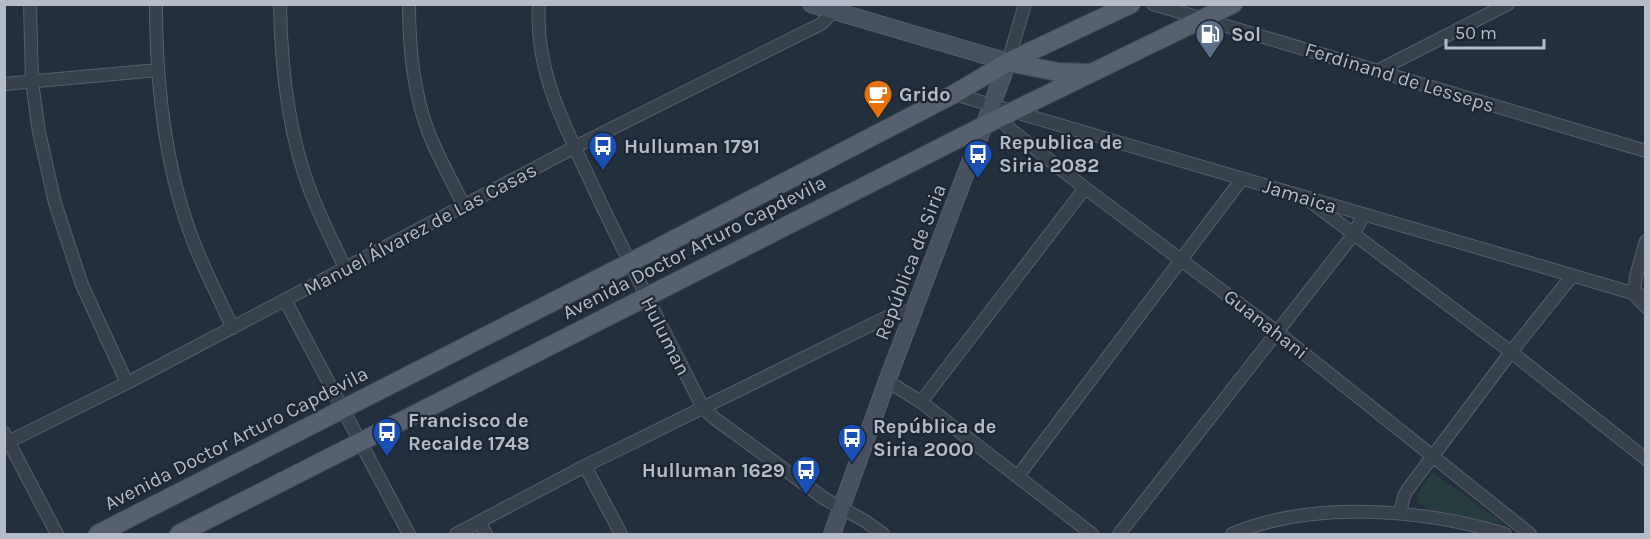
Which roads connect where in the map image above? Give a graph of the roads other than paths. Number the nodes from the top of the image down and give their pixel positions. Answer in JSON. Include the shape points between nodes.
{"nodes":[{"id":1,"x":30,"y":4,"type":"edge"},
{"id":2,"x":156,"y":4,"type":"edge"},
{"id":3,"x":280,"y":4,"type":"edge"},
{"id":4,"x":410,"y":4,"type":"edge"},
{"id":5,"x":539,"y":4,"type":"edge"},
{"id":6,"x":811,"y":4,"type":"edge"},
{"id":7,"x":1024,"y":4,"type":"edge"},
{"id":8,"x":1131,"y":4,"type":"edge"},
{"id":9,"x":1153,"y":4,"type":"edge"},
{"id":10,"x":1233,"y":4,"type":"edge"},
{"id":11,"x":1508,"y":4,"type":"edge"},
{"id":12,"x":834,"y":11,"type":"junction"},
{"id":13,"x":1203,"y":19,"type":"junction"},
{"id":14,"x":1008,"y":62,"type":"junction"},
{"id":15,"x":158,"y":70,"type":"junction"},
{"id":16,"x":1380,"y":70,"type":"junction"},
{"id":17,"x":1094,"y":73,"type":"junction"},
{"id":18,"x":32,"y":82,"type":"junction"},
{"id":19,"x":4,"y":84,"type":"edge"},
{"id":20,"x":954,"y":94,"type":"junction"},
{"id":21,"x":997,"y":115,"type":"junction"},
{"id":22,"x":575,"y":147,"type":"junction"},
{"id":23,"x":1646,"y":151,"type":"edge"},
{"id":24,"x":1242,"y":179,"type":"junction"},
{"id":25,"x":1084,"y":188,"type":"junction"},
{"id":26,"x":1304,"y":197,"type":"junction"},
{"id":27,"x":464,"y":206,"type":"junction"},
{"id":28,"x":1363,"y":216,"type":"junction"},
{"id":29,"x":1353,"y":235,"type":"junction"},
{"id":30,"x":1646,"y":241,"type":"edge"},
{"id":31,"x":1182,"y":260,"type":"junction"},
{"id":32,"x":629,"y":263,"type":"junction"},
{"id":33,"x":345,"y":268,"type":"junction"},
{"id":34,"x":1572,"y":276,"type":"junction"},
{"id":35,"x":1640,"y":296,"type":"edge"},
{"id":36,"x":646,"y":297,"type":"junction"},
{"id":37,"x":285,"y":300,"type":"junction"},
{"id":38,"x":1646,"y":307,"type":"edge"},
{"id":39,"x":914,"y":311,"type":"junction"},
{"id":40,"x":233,"y":327,"type":"junction"},
{"id":41,"x":1277,"y":332,"type":"junction"},
{"id":42,"x":1511,"y":352,"type":"junction"},
{"id":43,"x":887,"y":381,"type":"junction"},
{"id":44,"x":127,"y":383,"type":"junction"},
{"id":45,"x":921,"y":402,"type":"junction"},
{"id":46,"x":703,"y":408,"type":"junction"},
{"id":47,"x":342,"y":409,"type":"junction"},
{"id":48,"x":6,"y":440,"type":"edge"},
{"id":49,"x":361,"y":441,"type":"junction"},
{"id":50,"x":1433,"y":456,"type":"junction"},
{"id":51,"x":1646,"y":459,"type":"edge"},
{"id":52,"x":585,"y":466,"type":"junction"},
{"id":53,"x":1018,"y":476,"type":"junction"},
{"id":54,"x":842,"y":507,"type":"junction"},
{"id":55,"x":1400,"y":513,"type":"junction"},
{"id":56,"x":480,"y":523,"type":"junction"},
{"id":57,"x":57,"y":534,"type":"edge"},
{"id":58,"x":98,"y":534,"type":"edge"},
{"id":59,"x":179,"y":534,"type":"edge"},
{"id":60,"x":409,"y":534,"type":"edge"},
{"id":61,"x":456,"y":534,"type":"edge"},
{"id":62,"x":486,"y":534,"type":"edge"},
{"id":63,"x":621,"y":534,"type":"edge"},
{"id":64,"x":832,"y":534,"type":"edge"},
{"id":65,"x":883,"y":534,"type":"edge"},
{"id":66,"x":1092,"y":534,"type":"edge"},
{"id":67,"x":1119,"y":534,"type":"edge"},
{"id":68,"x":1232,"y":534,"type":"edge"},
{"id":69,"x":1505,"y":534,"type":"edge"},
{"id":70,"x":1530,"y":534,"type":"edge"}],
"edges":[{"from":1,"to":18,"type":"street"},
{"from":2,"to":15,"type":"street"},
{"from":3,"to":33,"type":"street","via":[[283,68],[293,134],[311,194]]},
{"from":4,"to":27,"type":"street","via":[[412,66],[421,110],[436,151]]},
{"from":5,"to":22,"type":"street","name":"Huluman","via":[[546,76]]},
{"from":6,"to":12,"type":"main road"},
{"from":7,"to":14,"type":"street","name":"República de Siria"},
{"from":8,"to":14,"type":"main road","name":"Avenida Doctor Arturo Capdevila"},
{"from":9,"to":13,"type":"street","name":"Ferdinand de Lesseps"},
{"from":10,"to":13,"type":"main road","name":"Avenida Doctor Arturo Capdevila"},
{"from":11,"to":16,"type":"street"},
{"from":12,"to":14,"type":"main road"},
{"from":12,"to":22,"type":"street","name":"Manuel Álvarez de Las Casas","via":[[821,24]]},
{"from":13,"to":16,"type":"street","name":"Ferdinand de Lesseps"},
{"from":13,"to":17,"type":"main road","name":"Avenida Doctor Arturo Capdevila"},
{"from":14,"to":17,"type":"main road","via":[[1058,72]]},
{"from":14,"to":20,"type":"main road","name":"Avenida Doctor Arturo Capdevila"},
{"from":14,"to":21,"type":"main road","name":"República de Siria"},
{"from":15,"to":18,"type":"street"},
{"from":15,"to":40,"type":"street","via":[[168,151],[180,198],[196,247]]},
{"from":16,"to":23,"type":"street","name":"Ferdinand de Lesseps"},
{"from":17,"to":21,"type":"main road","name":"Avenida Doctor Arturo Capdevila"},
{"from":18,"to":19,"type":"street"},
{"from":18,"to":44,"type":"street","via":[[63,232],[82,285]]},
{"from":20,"to":21,"type":"street","name":"Jamaica"},
{"from":20,"to":32,"type":"main road","name":"Avenida Doctor Arturo Capdevila"},
{"from":21,"to":24,"type":"street","name":"Jamaica"},
{"from":21,"to":25,"type":"street","name":"Guanahani"},
{"from":21,"to":36,"type":"main road","name":"Avenida Doctor Arturo Capdevila"},
{"from":21,"to":39,"type":"main road","name":"República de Siria"},
{"from":22,"to":27,"type":"street","name":"Manuel Álvarez de Las Casas"},
{"from":22,"to":32,"type":"street","name":"Huluman"},
{"from":24,"to":26,"type":"street","name":"Jamaica"},
{"from":24,"to":31,"type":"street"},
{"from":25,"to":31,"type":"street","name":"Guanahani"},
{"from":25,"to":45,"type":"street"},
{"from":26,"to":28,"type":"street","name":"Jamaica"},
{"from":26,"to":29,"type":"street"},
{"from":27,"to":33,"type":"street","name":"Manuel Álvarez de Las Casas"},
{"from":28,"to":29,"type":"street"},
{"from":28,"to":34,"type":"street","name":"Jamaica"},
{"from":29,"to":41,"type":"street"},
{"from":29,"to":42,"type":"street"},
{"from":30,"to":35,"type":"street","via":[[1636,276]]},
{"from":31,"to":41,"type":"street","name":"Guanahani"},
{"from":31,"to":53,"type":"street"},
{"from":32,"to":36,"type":"street","name":"Huluman"},
{"from":32,"to":47,"type":"main road","name":"Avenida Doctor Arturo Capdevila"},
{"from":33,"to":37,"type":"street","name":"Manuel Álvarez de Las Casas"},
{"from":34,"to":35,"type":"street","name":"Jamaica"},
{"from":34,"to":42,"type":"street"},
{"from":35,"to":38,"type":"street"},
{"from":36,"to":46,"type":"street","name":"Huluman"},
{"from":36,"to":49,"type":"main road","name":"Avenida Doctor Arturo Capdevila"},
{"from":37,"to":40,"type":"street","name":"Manuel Álvarez de Las Casas"},
{"from":37,"to":47,"type":"street"},
{"from":39,"to":43,"type":"main road","name":"República de Siria"},
{"from":39,"to":46,"type":"street","via":[[895,313]]},
{"from":40,"to":44,"type":"street","name":"Manuel Álvarez de Las Casas"},
{"from":41,"to":50,"type":"street","name":"Guanahani"},
{"from":41,"to":67,"type":"street"},
{"from":42,"to":50,"type":"street"},
{"from":42,"to":51,"type":"street"},
{"from":43,"to":45,"type":"street"},
{"from":43,"to":54,"type":"main road","name":"República de Siria"},
{"from":44,"to":48,"type":"street","name":"Manuel Álvarez de Las Casas"},
{"from":45,"to":53,"type":"street"},
{"from":46,"to":52,"type":"street"},
{"from":46,"to":54,"type":"street","name":"Huluman","via":[[825,499]]},
{"from":47,"to":49,"type":"street"},
{"from":47,"to":58,"type":"main road","name":"Avenida Doctor Arturo Capdevila"},
{"from":48,"to":57,"type":"street"},
{"from":49,"to":59,"type":"main road","name":"Avenida Doctor Arturo Capdevila"},
{"from":49,"to":60,"type":"street"},
{"from":50,"to":55,"type":"street","via":[[1404,496]]},
{"from":50,"to":70,"type":"street","name":"Guanahani"},
{"from":52,"to":56,"type":"street"},
{"from":52,"to":63,"type":"street"},
{"from":53,"to":66,"type":"street"},
{"from":54,"to":64,"type":"main road","name":"República de Siria"},
{"from":54,"to":65,"type":"street","name":"Huluman"},
{"from":55,"to":68,"type":"street","via":[[1304,516],[1274,520]]},
{"from":55,"to":69,"type":"street"},
{"from":56,"to":61,"type":"street"},
{"from":56,"to":62,"type":"street"}]}
